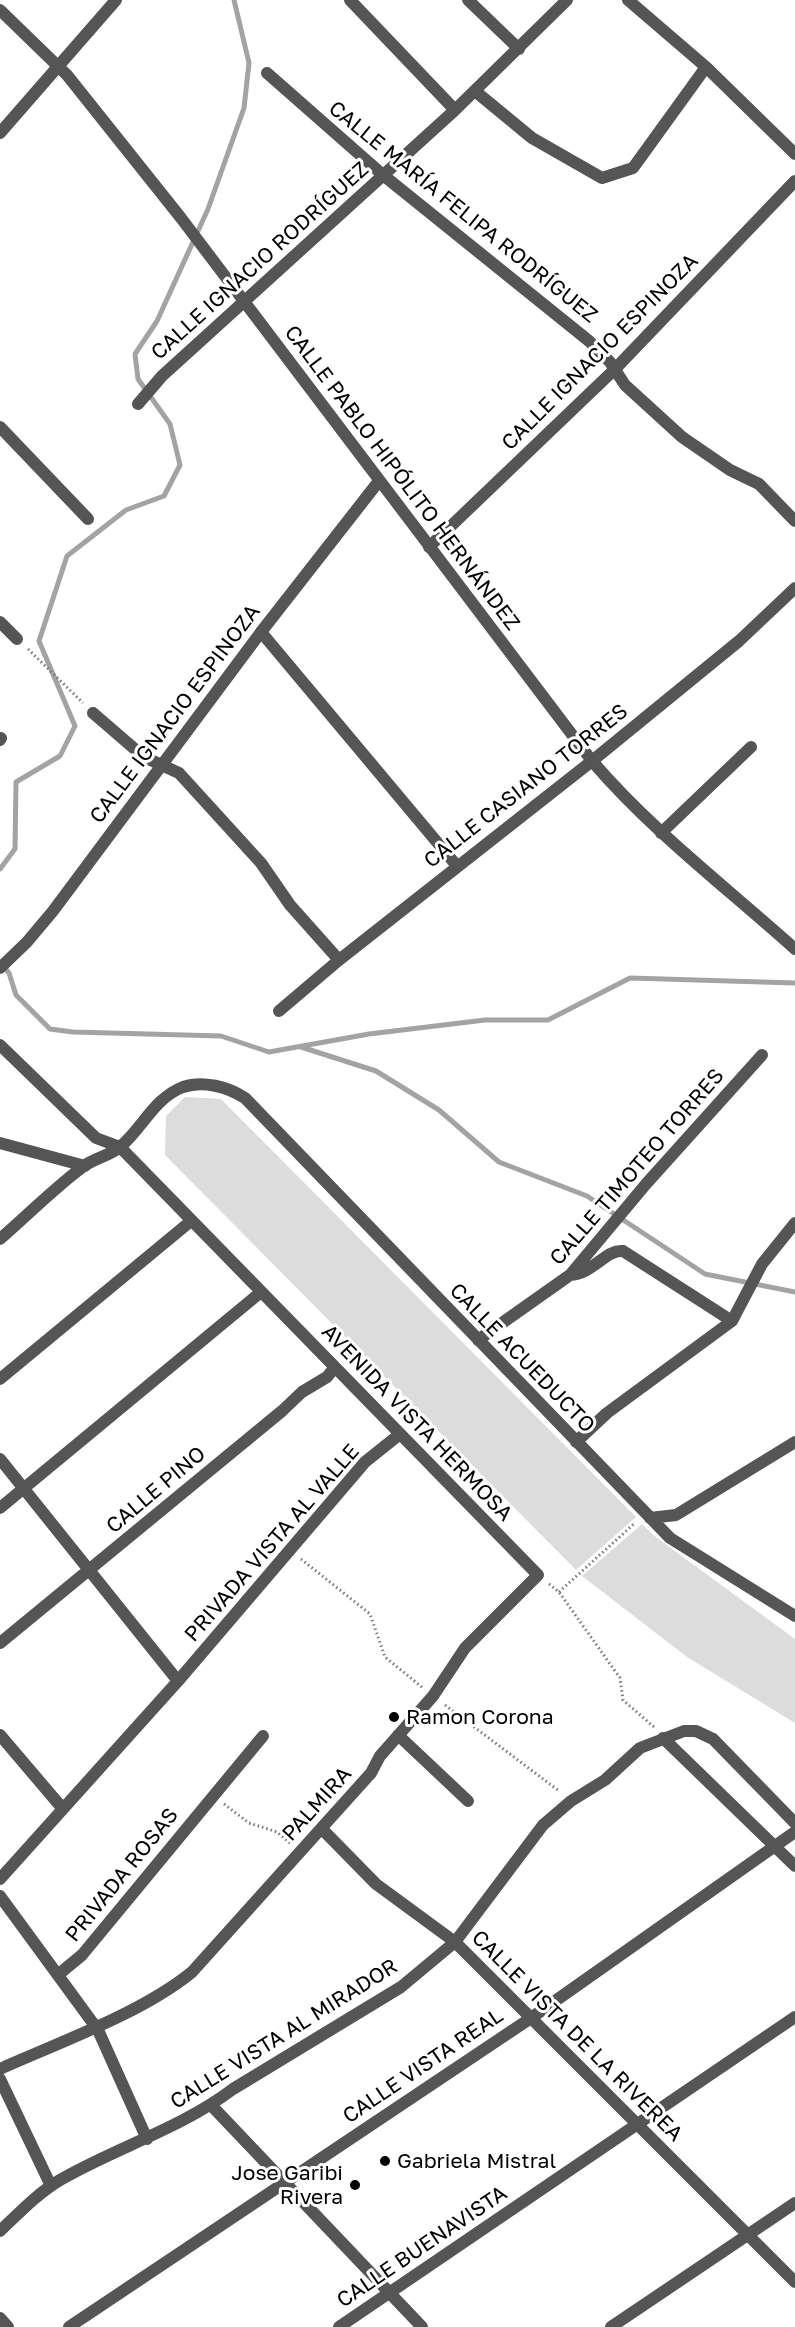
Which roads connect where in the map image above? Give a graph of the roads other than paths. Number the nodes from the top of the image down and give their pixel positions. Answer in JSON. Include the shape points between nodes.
{"nodes":[{"id":1,"x":116,"y":0,"type":"edge"},
{"id":2,"x":350,"y":0,"type":"edge"},
{"id":3,"x":468,"y":0,"type":"edge"},
{"id":4,"x":567,"y":0,"type":"edge"},
{"id":5,"x":628,"y":0,"type":"edge"},
{"id":6,"x":0,"y":10,"type":"edge"},
{"id":7,"x":519,"y":49,"type":"junction"},
{"id":8,"x":58,"y":65,"type":"junction"},
{"id":9,"x":706,"y":67,"type":"junction"},
{"id":10,"x":267,"y":73,"type":"dead end"},
{"id":11,"x":475,"y":90,"type":"junction"},
{"id":12,"x":455,"y":110,"type":"junction"},
{"id":13,"x":0,"y":133,"type":"edge"},
{"id":14,"x":795,"y":154,"type":"edge"},
{"id":15,"x":382,"y":175,"type":"junction"},
{"id":16,"x":795,"y":181,"type":"edge"},
{"id":17,"x":243,"y":300,"type":"junction"},
{"id":18,"x":615,"y":369,"type":"junction"},
{"id":19,"x":139,"y":403,"type":"dead end"},
{"id":20,"x":0,"y":428,"type":"edge"},
{"id":21,"x":379,"y":481,"type":"junction"},
{"id":22,"x":88,"y":519,"type":"dead end"},
{"id":23,"x":795,"y":521,"type":"edge"},
{"id":24,"x":429,"y":547,"type":"junction"},
{"id":25,"x":795,"y":588,"type":"edge"},
{"id":26,"x":0,"y":622,"type":"edge"},
{"id":27,"x":261,"y":632,"type":"junction"},
{"id":28,"x":17,"y":639,"type":"road end"},
{"id":29,"x":93,"y":713,"type":"road end"},
{"id":30,"x":751,"y":747,"type":"dead end"},
{"id":31,"x":592,"y":760,"type":"junction"},
{"id":32,"x":161,"y":764,"type":"junction"},
{"id":33,"x":661,"y":833,"type":"junction"},
{"id":34,"x":457,"y":866,"type":"junction"},
{"id":35,"x":792,"y":946,"type":"edge"},
{"id":36,"x":339,"y":960,"type":"junction"},
{"id":37,"x":0,"y":968,"type":"edge"},
{"id":38,"x":279,"y":1011,"type":"dead end"},
{"id":39,"x":0,"y":1045,"type":"edge"},
{"id":40,"x":762,"y":1055,"type":"dead end"},
{"id":41,"x":0,"y":1143,"type":"edge"},
{"id":42,"x":120,"y":1147,"type":"junction"},
{"id":43,"x":84,"y":1166,"type":"junction"},
{"id":44,"x":191,"y":1221,"type":"junction"},
{"id":45,"x":795,"y":1223,"type":"edge"},
{"id":46,"x":0,"y":1239,"type":"edge"},
{"id":47,"x":570,"y":1275,"type":"junction"},
{"id":48,"x":261,"y":1292,"type":"junction"},
{"id":49,"x":732,"y":1321,"type":"junction"},
{"id":50,"x":478,"y":1340,"type":"junction"},
{"id":51,"x":334,"y":1367,"type":"junction"},
{"id":52,"x":0,"y":1379,"type":"edge"},
{"id":53,"x":400,"y":1434,"type":"junction"},
{"id":54,"x":576,"y":1442,"type":"junction"},
{"id":55,"x":795,"y":1442,"type":"edge"},
{"id":56,"x":0,"y":1459,"type":"edge"},
{"id":57,"x":24,"y":1488,"type":"junction"},
{"id":58,"x":0,"y":1508,"type":"edge"},
{"id":59,"x":648,"y":1516,"type":"junction"},
{"id":60,"x":90,"y":1570,"type":"junction"},
{"id":61,"x":538,"y":1575,"type":"joint"},
{"id":62,"x":795,"y":1616,"type":"edge"},
{"id":63,"x":0,"y":1643,"type":"edge"},
{"id":64,"x":178,"y":1681,"type":"junction"},
{"id":65,"x":0,"y":1735,"type":"edge"},
{"id":66,"x":398,"y":1735,"type":"junction"},
{"id":67,"x":262,"y":1736,"type":"dead end"},
{"id":68,"x":663,"y":1738,"type":"junction"},
{"id":69,"x":468,"y":1801,"type":"dead end"},
{"id":70,"x":63,"y":1809,"type":"junction"},
{"id":71,"x":795,"y":1823,"type":"edge"},
{"id":72,"x":322,"y":1829,"type":"junction"},
{"id":73,"x":795,"y":1832,"type":"edge"},
{"id":74,"x":774,"y":1846,"type":"junction"},
{"id":75,"x":795,"y":1866,"type":"edge"},
{"id":76,"x":0,"y":1879,"type":"edge"},
{"id":77,"x":0,"y":1896,"type":"edge"},
{"id":78,"x":455,"y":1942,"type":"junction"},
{"id":79,"x":59,"y":1974,"type":"junction"},
{"id":80,"x":531,"y":2018,"type":"junction"},
{"id":81,"x":795,"y":2018,"type":"edge"},
{"id":82,"x":96,"y":2025,"type":"junction"},
{"id":83,"x":0,"y":2069,"type":"edge"},
{"id":84,"x":0,"y":2079,"type":"edge"},
{"id":85,"x":211,"y":2105,"type":"junction"},
{"id":86,"x":637,"y":2124,"type":"junction"},
{"id":87,"x":147,"y":2139,"type":"junction"},
{"id":88,"x":284,"y":2182,"type":"junction"},
{"id":89,"x":51,"y":2186,"type":"junction"},
{"id":90,"x":795,"y":2203,"type":"edge"},
{"id":91,"x":0,"y":2231,"type":"edge"},
{"id":92,"x":748,"y":2235,"type":"junction"},
{"id":93,"x":795,"y":2282,"type":"edge"},
{"id":94,"x":389,"y":2293,"type":"junction"},
{"id":95,"x":0,"y":2319,"type":"edge"},
{"id":96,"x":8,"y":2327,"type":"edge"},
{"id":97,"x":69,"y":2327,"type":"edge"},
{"id":98,"x":339,"y":2327,"type":"edge"},
{"id":99,"x":422,"y":2327,"type":"edge"},
{"id":100,"x":612,"y":2327,"type":"edge"}],
"edges":[{"from":1,"to":8,"type":"street"},
{"from":2,"to":12,"type":"street"},
{"from":3,"to":7,"type":"street"},
{"from":4,"to":7,"type":"street","name":"CALLE IGNACIO RODRÍGUEZ"},
{"from":5,"to":9,"type":"street"},
{"from":6,"to":8,"type":"street","name":"CALLE PABLO HIPÓLITO HERNÁNDEZ"},
{"from":7,"to":11,"type":"street","name":"CALLE IGNACIO RODRÍGUEZ"},
{"from":8,"to":13,"type":"street"},
{"from":8,"to":17,"type":"street","name":"CALLE PABLO HIPÓLITO HERNÁNDEZ"},
{"from":9,"to":11,"type":"street","via":[[633,168],[602,178],[532,138]]},
{"from":9,"to":14,"type":"street"},
{"from":10,"to":15,"type":"street","name":"CALLE MARÍA FELIPA RODRÍGUEZ"},
{"from":11,"to":12,"type":"street","name":"CALLE IGNACIO RODRÍGUEZ"},
{"from":12,"to":15,"type":"street","name":"CALLE IGNACIO RODRÍGUEZ"},
{"from":15,"to":17,"type":"street","name":"CALLE IGNACIO RODRÍGUEZ"},
{"from":15,"to":18,"type":"street","name":"CALLE MARÍA FELIPA RODRÍGUEZ","via":[[589,341]]},
{"from":16,"to":18,"type":"street","name":"CALLE IGNACIO ESPINOZA"},
{"from":17,"to":19,"type":"street","name":"CALLE IGNACIO RODRÍGUEZ"},
{"from":17,"to":21,"type":"street","name":"CALLE PABLO HIPÓLITO HERNÁNDEZ"},
{"from":18,"to":23,"type":"street","name":"CALLE MARÍA FELIPA RODRÍGUEZ","via":[[625,385],[682,437],[730,470],[759,484]]},
{"from":18,"to":24,"type":"street","name":"CALLE IGNACIO ESPINOZA"},
{"from":20,"to":22,"type":"street"},
{"from":21,"to":24,"type":"street","name":"CALLE PABLO HIPÓLITO HERNÁNDEZ"},
{"from":21,"to":27,"type":"street","name":"CALLE IGNACIO ESPINOZA"},
{"from":24,"to":31,"type":"street","name":"CALLE PABLO HIPÓLITO HERNÁNDEZ"},
{"from":25,"to":31,"type":"street","name":"CALLE CASIANO TORRES","via":[[739,641]]},
{"from":26,"to":28,"type":"street"},
{"from":27,"to":32,"type":"street","name":"CALLE IGNACIO ESPINOZA"},
{"from":27,"to":34,"type":"street"},
{"from":29,"to":32,"type":"street","via":[[144,757]]},
{"from":30,"to":33,"type":"street"},
{"from":31,"to":33,"type":"street","name":"CALLE PABLO HIPÓLITO HERNÁNDEZ"},
{"from":31,"to":34,"type":"street","name":"CALLE CASIANO TORRES"},
{"from":32,"to":36,"type":"street","via":[[179,773],[254,854],[290,905]]},
{"from":32,"to":37,"type":"street","name":"CALLE IGNACIO ESPINOZA","via":[[53,911]]},
{"from":33,"to":35,"type":"street","name":"CALLE PABLO HIPÓLITO HERNÁNDEZ"},
{"from":34,"to":36,"type":"street","name":"CALLE CASIANO TORRES"},
{"from":36,"to":38,"type":"street","name":"CALLE CASIANO TORRES"},
{"from":39,"to":42,"type":"street","via":[[96,1138]]},
{"from":40,"to":47,"type":"street","name":"CALLE TIMOTEO TORRES"},
{"from":41,"to":43,"type":"street"},
{"from":42,"to":43,"type":"street"},
{"from":42,"to":44,"type":"street","name":"AVENIDA VISTA HERMOSA"},
{"from":42,"to":50,"type":"street","name":"CALLE ACUEDUCTO","via":[[159,1104],[183,1087],[222,1087],[245,1098]]},
{"from":43,"to":46,"type":"street"},
{"from":44,"to":48,"type":"street","name":"AVENIDA VISTA HERMOSA"},
{"from":44,"to":52,"type":"street"},
{"from":45,"to":49,"type":"street","via":[[762,1264]]},
{"from":47,"to":49,"type":"street","via":[[584,1273],[615,1251],[623,1251]]},
{"from":47,"to":50,"type":"street","name":"CALLE TIMOTEO TORRES"},
{"from":48,"to":51,"type":"street","name":"AVENIDA VISTA HERMOSA"},
{"from":48,"to":57,"type":"street"},
{"from":49,"to":54,"type":"street","via":[[607,1413]]},
{"from":50,"to":54,"type":"street","name":"CALLE ACUEDUCTO"},
{"from":51,"to":53,"type":"street","name":"AVENIDA VISTA HERMOSA"},
{"from":51,"to":60,"type":"street","name":"CALLE PINO","via":[[327,1377],[302,1392]]},
{"from":53,"to":61,"type":"street","name":"AVENIDA VISTA HERMOSA"},
{"from":53,"to":64,"type":"street","name":"PRIVADA VISTA AL VALLE","via":[[365,1462]]},
{"from":54,"to":59,"type":"street","name":"CALLE ACUEDUCTO"},
{"from":55,"to":59,"type":"street","via":[[676,1515]]},
{"from":56,"to":57,"type":"street"},
{"from":57,"to":58,"type":"street"},
{"from":57,"to":60,"type":"street"},
{"from":59,"to":62,"type":"street","name":"CALLE ACUEDUCTO","via":[[670,1538]]},
{"from":60,"to":63,"type":"street","name":"CALLE PINO"},
{"from":60,"to":64,"type":"street"},
{"from":61,"to":66,"type":"street","name":"PALMIRA","via":[[465,1648],[433,1696]]},
{"from":64,"to":70,"type":"street","name":"PRIVADA VISTA AL VALLE"},
{"from":65,"to":70,"type":"street"},
{"from":66,"to":69,"type":"street"},
{"from":66,"to":72,"type":"street","name":"PALMIRA"},
{"from":67,"to":79,"type":"street","name":"PRIVADA ROSAS","via":[[82,1955]]},
{"from":68,"to":71,"type":"street","name":"CALLE VISTA AL MIRADOR","via":[[696,1731],[713,1739]]},
{"from":68,"to":74,"type":"street"},
{"from":68,"to":78,"type":"street","name":"CALLE VISTA AL MIRADOR","via":[[640,1748],[605,1780],[553,1815]]},
{"from":70,"to":76,"type":"street","name":"PRIVADA VISTA AL VALLE"},
{"from":72,"to":78,"type":"street","name":"CALLE VISTA DE LA RIVEREA","via":[[376,1884]]},
{"from":72,"to":82,"type":"street","name":"PALMIRA","via":[[192,1972],[164,1992]]},
{"from":73,"to":74,"type":"street","name":"CALLE VISTA REAL"},
{"from":74,"to":75,"type":"street"},
{"from":74,"to":80,"type":"street","name":"CALLE VISTA REAL"},
{"from":77,"to":79,"type":"street"},
{"from":78,"to":80,"type":"street","name":"CALLE VISTA DE LA RIVEREA"},
{"from":78,"to":85,"type":"street","name":"CALLE VISTA AL MIRADOR","via":[[392,1994]]},
{"from":79,"to":82,"type":"street"},
{"from":80,"to":86,"type":"street","name":"CALLE VISTA DE LA RIVEREA"},
{"from":80,"to":88,"type":"street","name":"CALLE VISTA REAL"},
{"from":81,"to":86,"type":"street","name":"CALLE BUENAVISTA"},
{"from":82,"to":83,"type":"street"},
{"from":82,"to":87,"type":"street"},
{"from":84,"to":89,"type":"street"},
{"from":85,"to":87,"type":"street","name":"CALLE VISTA AL MIRADOR"},
{"from":85,"to":88,"type":"street"},
{"from":86,"to":92,"type":"street","name":"CALLE VISTA DE LA RIVEREA"},
{"from":86,"to":94,"type":"street","name":"CALLE BUENAVISTA"},
{"from":87,"to":89,"type":"street","name":"CALLE VISTA AL MIRADOR"},
{"from":88,"to":94,"type":"street"},
{"from":88,"to":97,"type":"street","name":"CALLE VISTA REAL"},
{"from":89,"to":91,"type":"street","name":"CALLE VISTA AL MIRADOR"},
{"from":90,"to":92,"type":"street"},
{"from":92,"to":93,"type":"street","name":"CALLE VISTA DE LA RIVEREA"},
{"from":92,"to":100,"type":"street"},
{"from":94,"to":98,"type":"street","name":"CALLE BUENAVISTA"},
{"from":94,"to":99,"type":"street"},
{"from":95,"to":96,"type":"street"}]}
